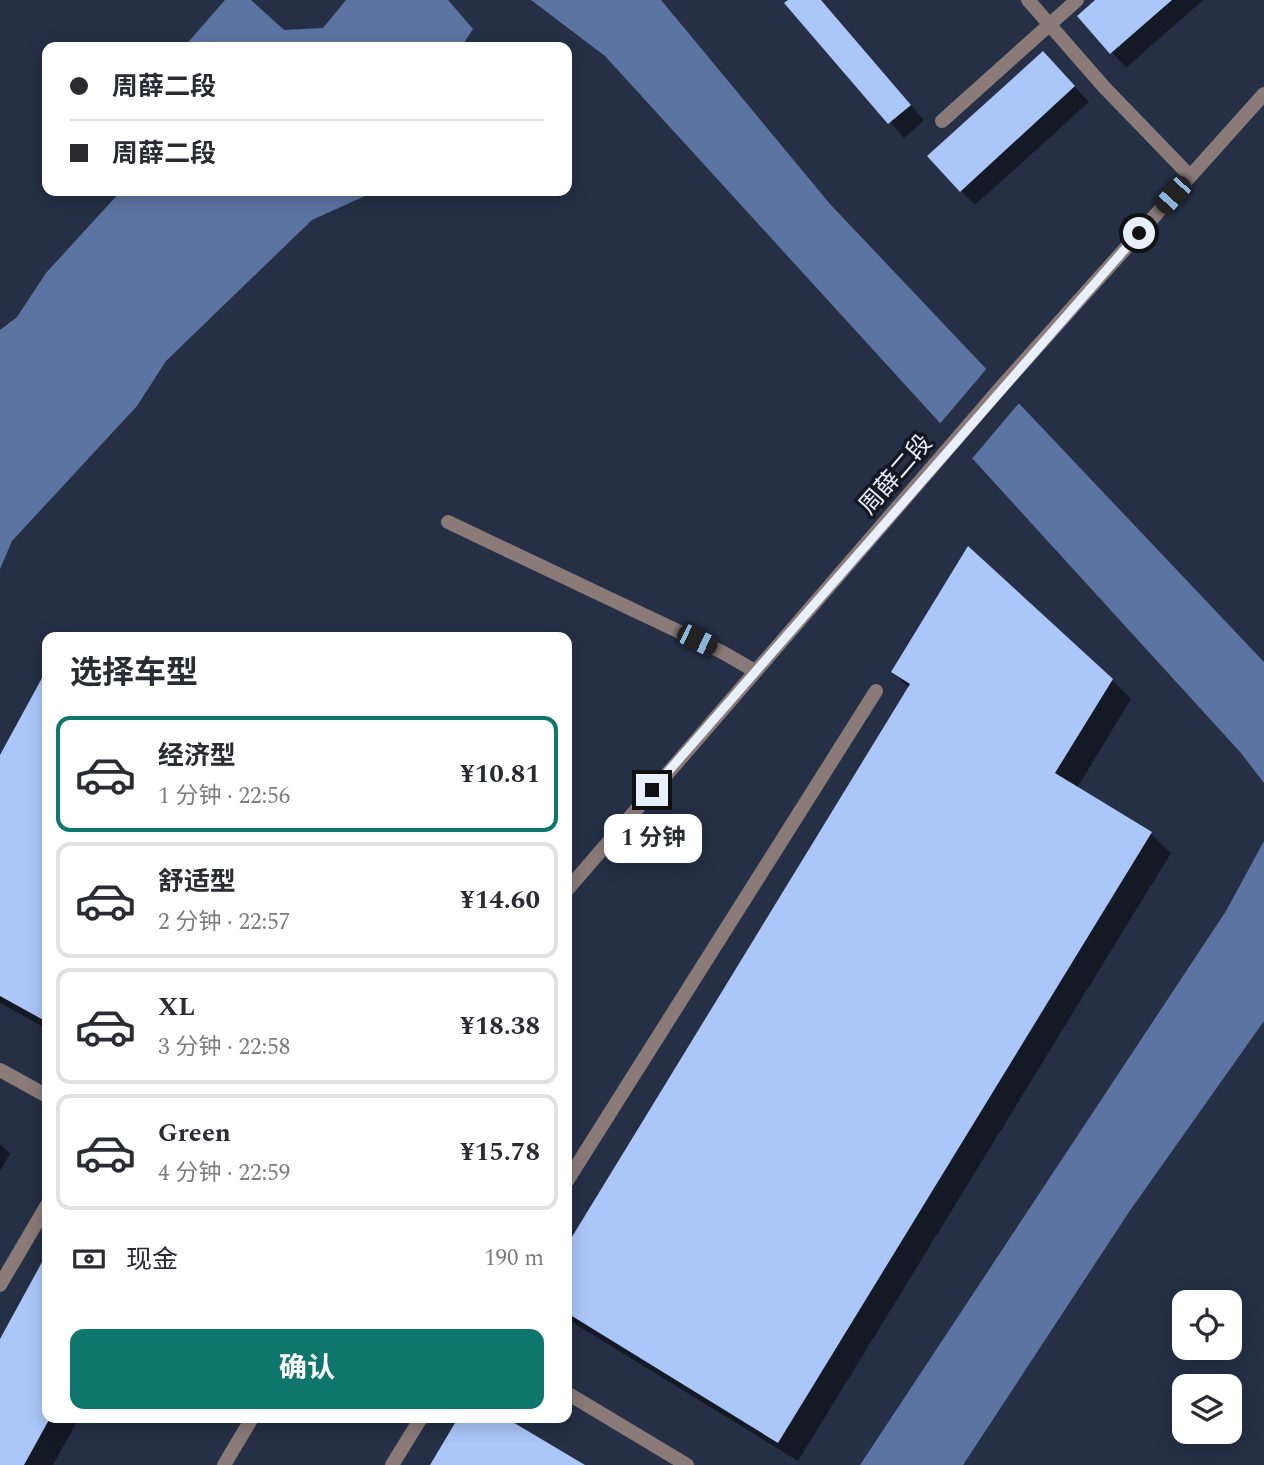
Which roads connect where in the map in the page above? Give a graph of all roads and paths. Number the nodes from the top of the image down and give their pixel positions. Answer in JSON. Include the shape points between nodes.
{"nodes":[{"id":1,"x":1028,"y":0,"type":"edge"},
{"id":2,"x":1077,"y":0,"type":"edge"},
{"id":3,"x":1049,"y":25,"type":"junction"},
{"id":4,"x":1264,"y":94,"type":"edge"},
{"id":5,"x":942,"y":121,"type":"dead end"},
{"id":6,"x":1190,"y":176,"type":"junction"},
{"id":7,"x":448,"y":522,"type":"dead end"},
{"id":8,"x":755,"y":671,"type":"junction"},
{"id":9,"x":876,"y":691,"type":"dead end"},
{"id":10,"x":572,"y":884,"type":"edge"},
{"id":11,"x":0,"y":1070,"type":"edge"},
{"id":12,"x":42,"y":1093,"type":"edge"},
{"id":13,"x":572,"y":1173,"type":"edge"},
{"id":14,"x":42,"y":1214,"type":"edge"},
{"id":15,"x":0,"y":1285,"type":"edge"},
{"id":16,"x":572,"y":1396,"type":"edge"},
{"id":17,"x":249,"y":1423,"type":"edge"},
{"id":18,"x":418,"y":1423,"type":"edge"},
{"id":19,"x":224,"y":1465,"type":"edge"},
{"id":20,"x":393,"y":1465,"type":"edge"},
{"id":21,"x":687,"y":1465,"type":"edge"}],
"edges":[{"from":1,"to":3,"type":"street"},
{"from":2,"to":3,"type":"street"},
{"from":3,"to":5,"type":"street"},
{"from":3,"to":6,"type":"street"},
{"from":4,"to":6,"type":"street","name":"周薛二段"},
{"from":6,"to":8,"type":"street","name":"周薛二段"},
{"from":7,"to":8,"type":"street"},
{"from":8,"to":10,"type":"street","name":"周薛二段"},
{"from":9,"to":13,"type":"street"},
{"from":11,"to":12,"type":"street"},
{"from":14,"to":15,"type":"street"},
{"from":16,"to":21,"type":"street"},
{"from":17,"to":19,"type":"street"},
{"from":18,"to":20,"type":"street"}]}
